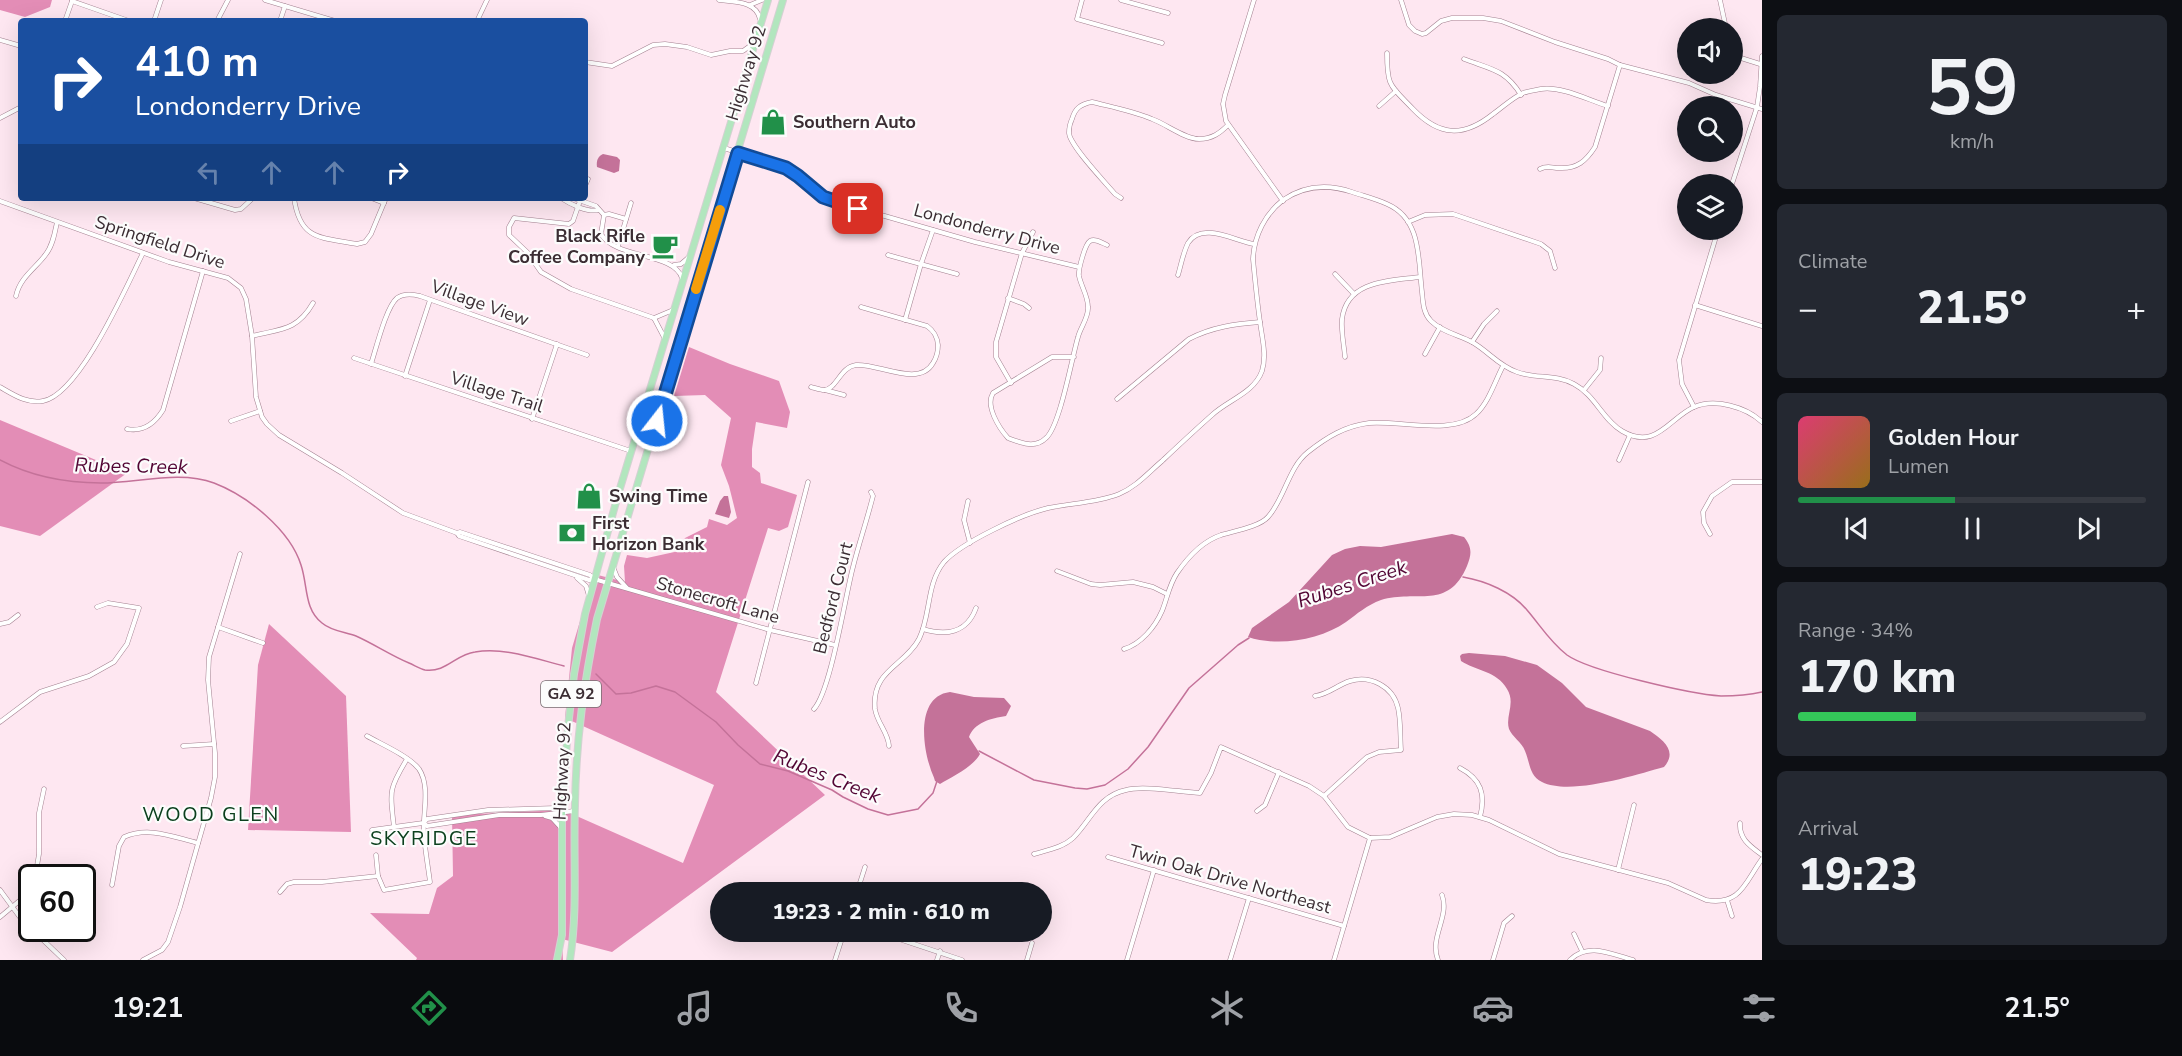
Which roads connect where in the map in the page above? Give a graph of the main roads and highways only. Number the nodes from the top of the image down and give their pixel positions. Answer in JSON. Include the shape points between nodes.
{"nodes":[{"id":1,"x":768,"y":0,"type":"edge"},
{"id":2,"x":783,"y":1,"type":"edge"},
{"id":3,"x":557,"y":960,"type":"edge"},
{"id":4,"x":570,"y":960,"type":"edge"}],
"edges":[{"from":1,"to":3,"type":"main road","name":"Highway 92","number":"GA 92","via":[[589,596],[568,727],[562,811],[562,935]]},
{"from":2,"to":4,"type":"main road","name":"Highway 92","number":"GA 92","via":[[596,625],[577,738],[575,922]]}]}
